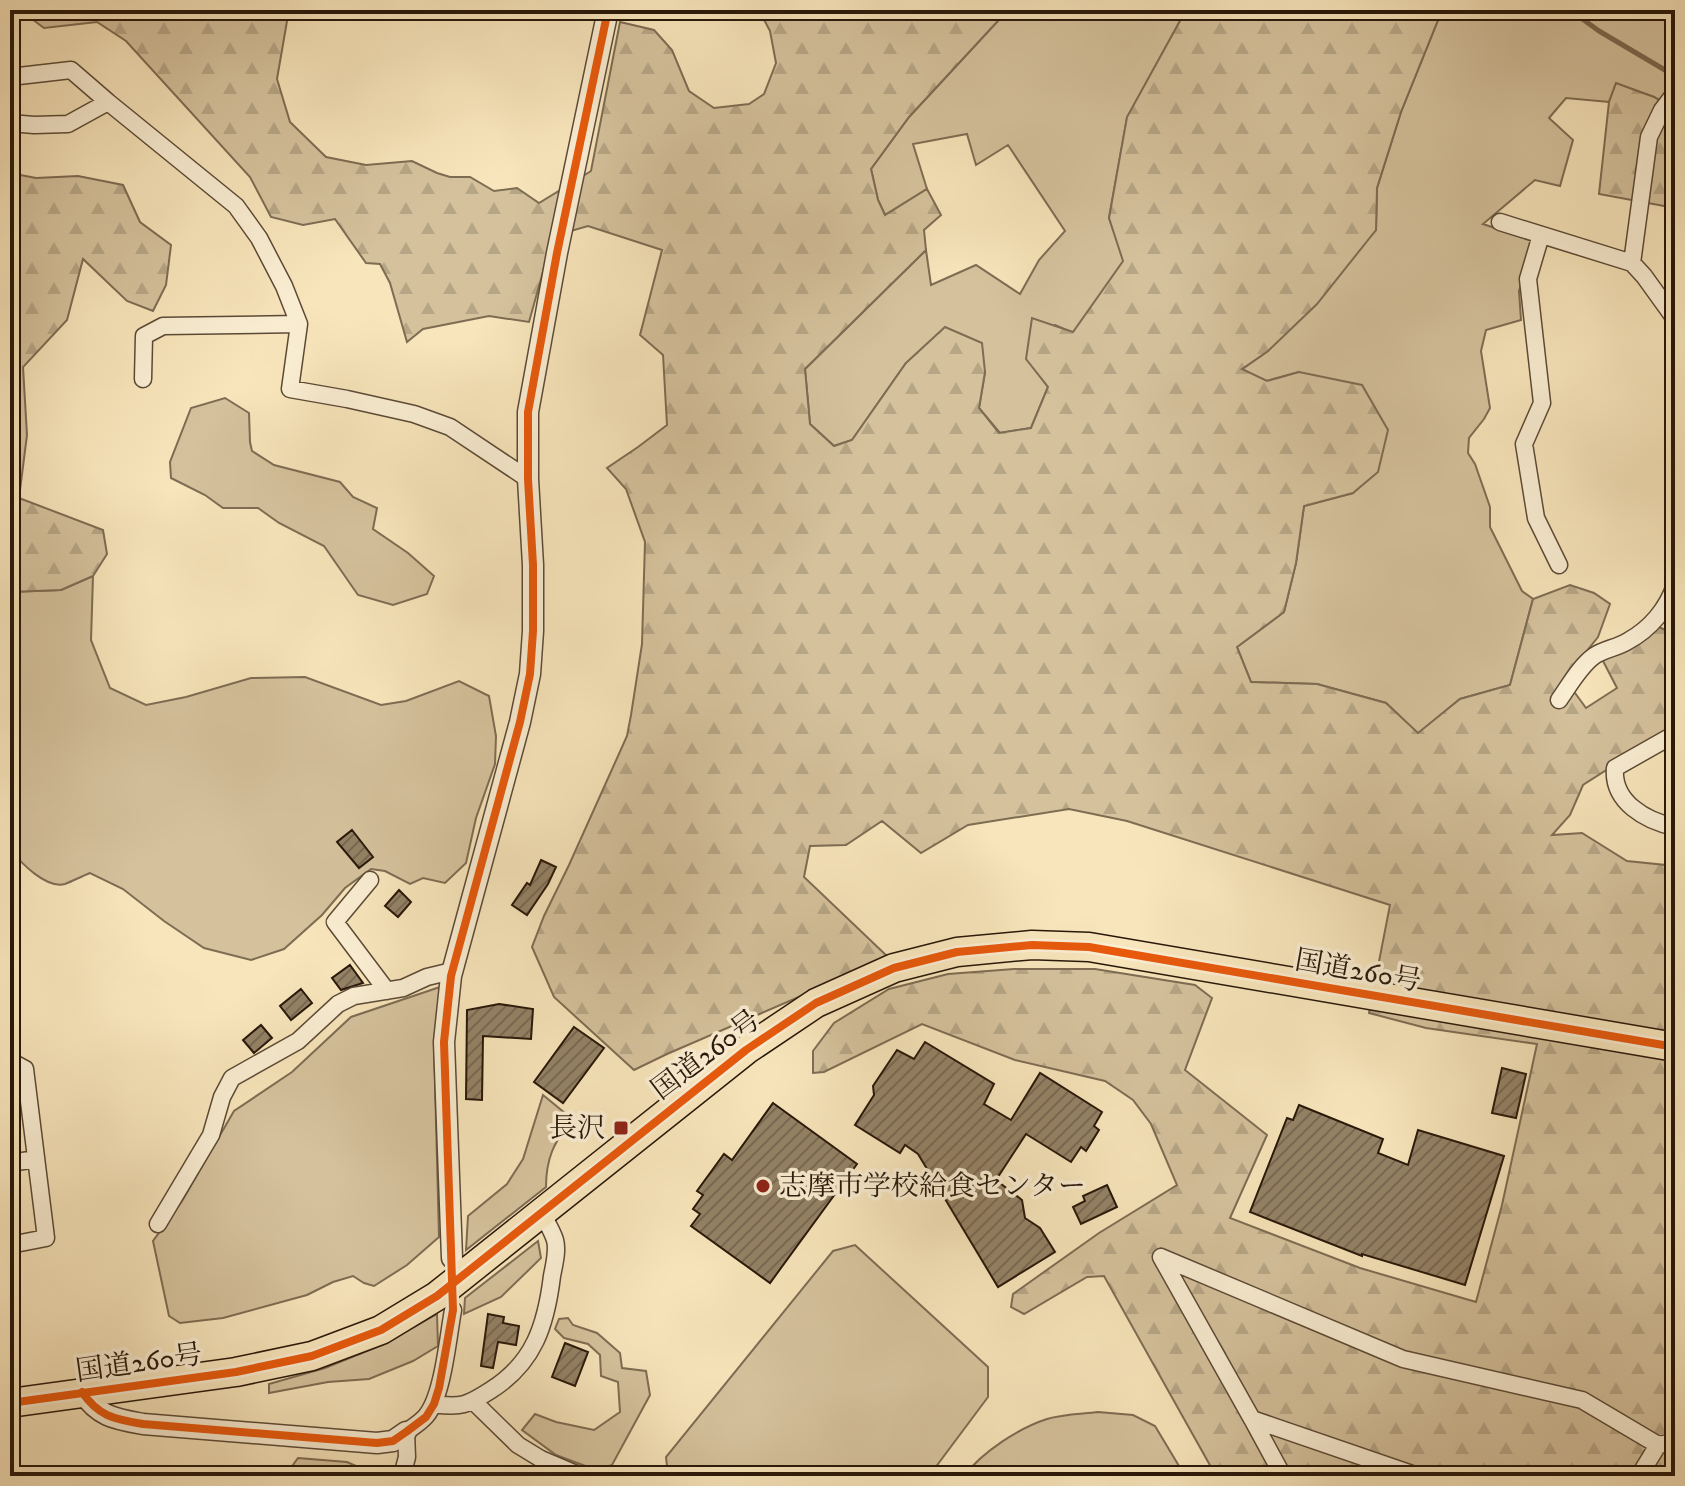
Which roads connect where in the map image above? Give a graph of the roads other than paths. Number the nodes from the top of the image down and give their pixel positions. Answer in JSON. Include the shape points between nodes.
{"nodes":[{"id":1,"x":608,"y":10,"type":"edge"},
{"id":2,"x":10,"y":77,"type":"edge"},
{"id":3,"x":1675,"y":93,"type":"edge"},
{"id":4,"x":108,"y":102,"type":"junction"},
{"id":5,"x":10,"y":123,"type":"edge"},
{"id":6,"x":1500,"y":222,"type":"dead end"},
{"id":7,"x":1541,"y":235,"type":"junction"},
{"id":8,"x":1632,"y":263,"type":"junction"},
{"id":9,"x":1675,"y":319,"type":"edge"},
{"id":10,"x":299,"y":324,"type":"junction"},
{"id":11,"x":143,"y":379,"type":"dead end"},
{"id":12,"x":528,"y":479,"type":"junction"},
{"id":13,"x":1559,"y":565,"type":"dead end"},
{"id":14,"x":1675,"y":585,"type":"edge"},
{"id":15,"x":1559,"y":700,"type":"dead end"},
{"id":16,"x":1675,"y":734,"type":"edge"},
{"id":17,"x":1675,"y":827,"type":"edge"},
{"id":18,"x":370,"y":880,"type":"dead end"},
{"id":19,"x":452,"y":971,"type":"junction"},
{"id":20,"x":387,"y":991,"type":"junction"},
{"id":21,"x":1675,"y":1047,"type":"edge"},
{"id":22,"x":10,"y":1061,"type":"edge"},
{"id":23,"x":36,"y":1159,"type":"junction"},
{"id":24,"x":10,"y":1163,"type":"edge"},
{"id":25,"x":541,"y":1212,"type":"junction"},
{"id":26,"x":158,"y":1224,"type":"dead end"},
{"id":27,"x":10,"y":1245,"type":"edge"},
{"id":28,"x":452,"y":1258,"type":"dead end"},
{"id":29,"x":453,"y":1310,"type":"dead end"},
{"id":30,"x":82,"y":1392,"type":"junction"},
{"id":31,"x":473,"y":1401,"type":"junction"},
{"id":32,"x":10,"y":1403,"type":"edge"},
{"id":33,"x":434,"y":1404,"type":"junction"},
{"id":34,"x":1252,"y":1419,"type":"junction"},
{"id":35,"x":406,"y":1432,"type":"junction"},
{"id":36,"x":1675,"y":1442,"type":"edge"},
{"id":37,"x":1658,"y":1445,"type":"junction"},
{"id":38,"x":402,"y":1476,"type":"edge"},
{"id":39,"x":581,"y":1476,"type":"edge"},
{"id":40,"x":1283,"y":1476,"type":"edge"},
{"id":41,"x":1418,"y":1476,"type":"edge"},
{"id":42,"x":1639,"y":1476,"type":"edge"}],
"edges":[{"from":1,"to":12,"type":"street","via":[[536,363],[528,412]]},
{"from":2,"to":4,"type":"street","via":[[71,70]]},
{"from":3,"to":8,"type":"street","via":[[1649,137]]},
{"from":4,"to":5,"type":"street","via":[[68,124]]},
{"from":4,"to":10,"type":"street","via":[[236,206],[259,238]]},
{"from":6,"to":7,"type":"street"},
{"from":7,"to":8,"type":"street"},
{"from":7,"to":13,"type":"street","via":[[1528,279],[1542,403],[1524,444],[1536,518]]},
{"from":8,"to":9,"type":"street"},
{"from":10,"to":11,"type":"street","via":[[163,326],[144,336]]},
{"from":10,"to":12,"type":"street","via":[[290,389],[414,414],[450,427]]},
{"from":12,"to":19,"type":"street","via":[[533,565],[530,674]]},
{"from":14,"to":15,"type":"street","via":[[1649,625],[1627,642],[1592,657]]},
{"from":16,"to":17,"type":"street","via":[[1615,768],[1614,779],[1644,816]]},
{"from":18,"to":20,"type":"street","via":[[335,922]]},
{"from":19,"to":20,"type":"street"},
{"from":19,"to":28,"type":"street","via":[[444,1042]]},
{"from":20,"to":26,"type":"street","via":[[338,1004],[298,1041],[232,1078],[211,1135]]},
{"from":21,"to":25,"type":"highway","name":"国道260号","via":[[1089,947],[1032,945],[957,952],[894,968],[816,1003],[746,1050]]},
{"from":22,"to":23,"type":"street","via":[[25,1069]]},
{"from":23,"to":24,"type":"street"},
{"from":23,"to":27,"type":"street","via":[[46,1238]]},
{"from":25,"to":30,"type":"highway","name":"国道260号","via":[[437,1296],[381,1330],[312,1356],[236,1372]]},
{"from":25,"to":31,"type":"street","via":[[556,1252],[537,1341],[508,1379]]},
{"from":29,"to":33,"type":"street"},
{"from":30,"to":32,"type":"highway","name":"国道260号"},
{"from":30,"to":35,"type":"street","via":[[93,1408],[143,1424],[377,1443]]},
{"from":31,"to":33,"type":"street","via":[[455,1407]]},
{"from":31,"to":39,"type":"street","via":[[518,1445]]},
{"from":33,"to":35,"type":"street"},
{"from":34,"to":37,"type":"street","via":[[1161,1257],[1403,1359],[1582,1400]]},
{"from":34,"to":40,"type":"street"},
{"from":34,"to":41,"type":"street"},
{"from":35,"to":38,"type":"street"},
{"from":36,"to":37,"type":"street"},
{"from":37,"to":42,"type":"street"}]}
